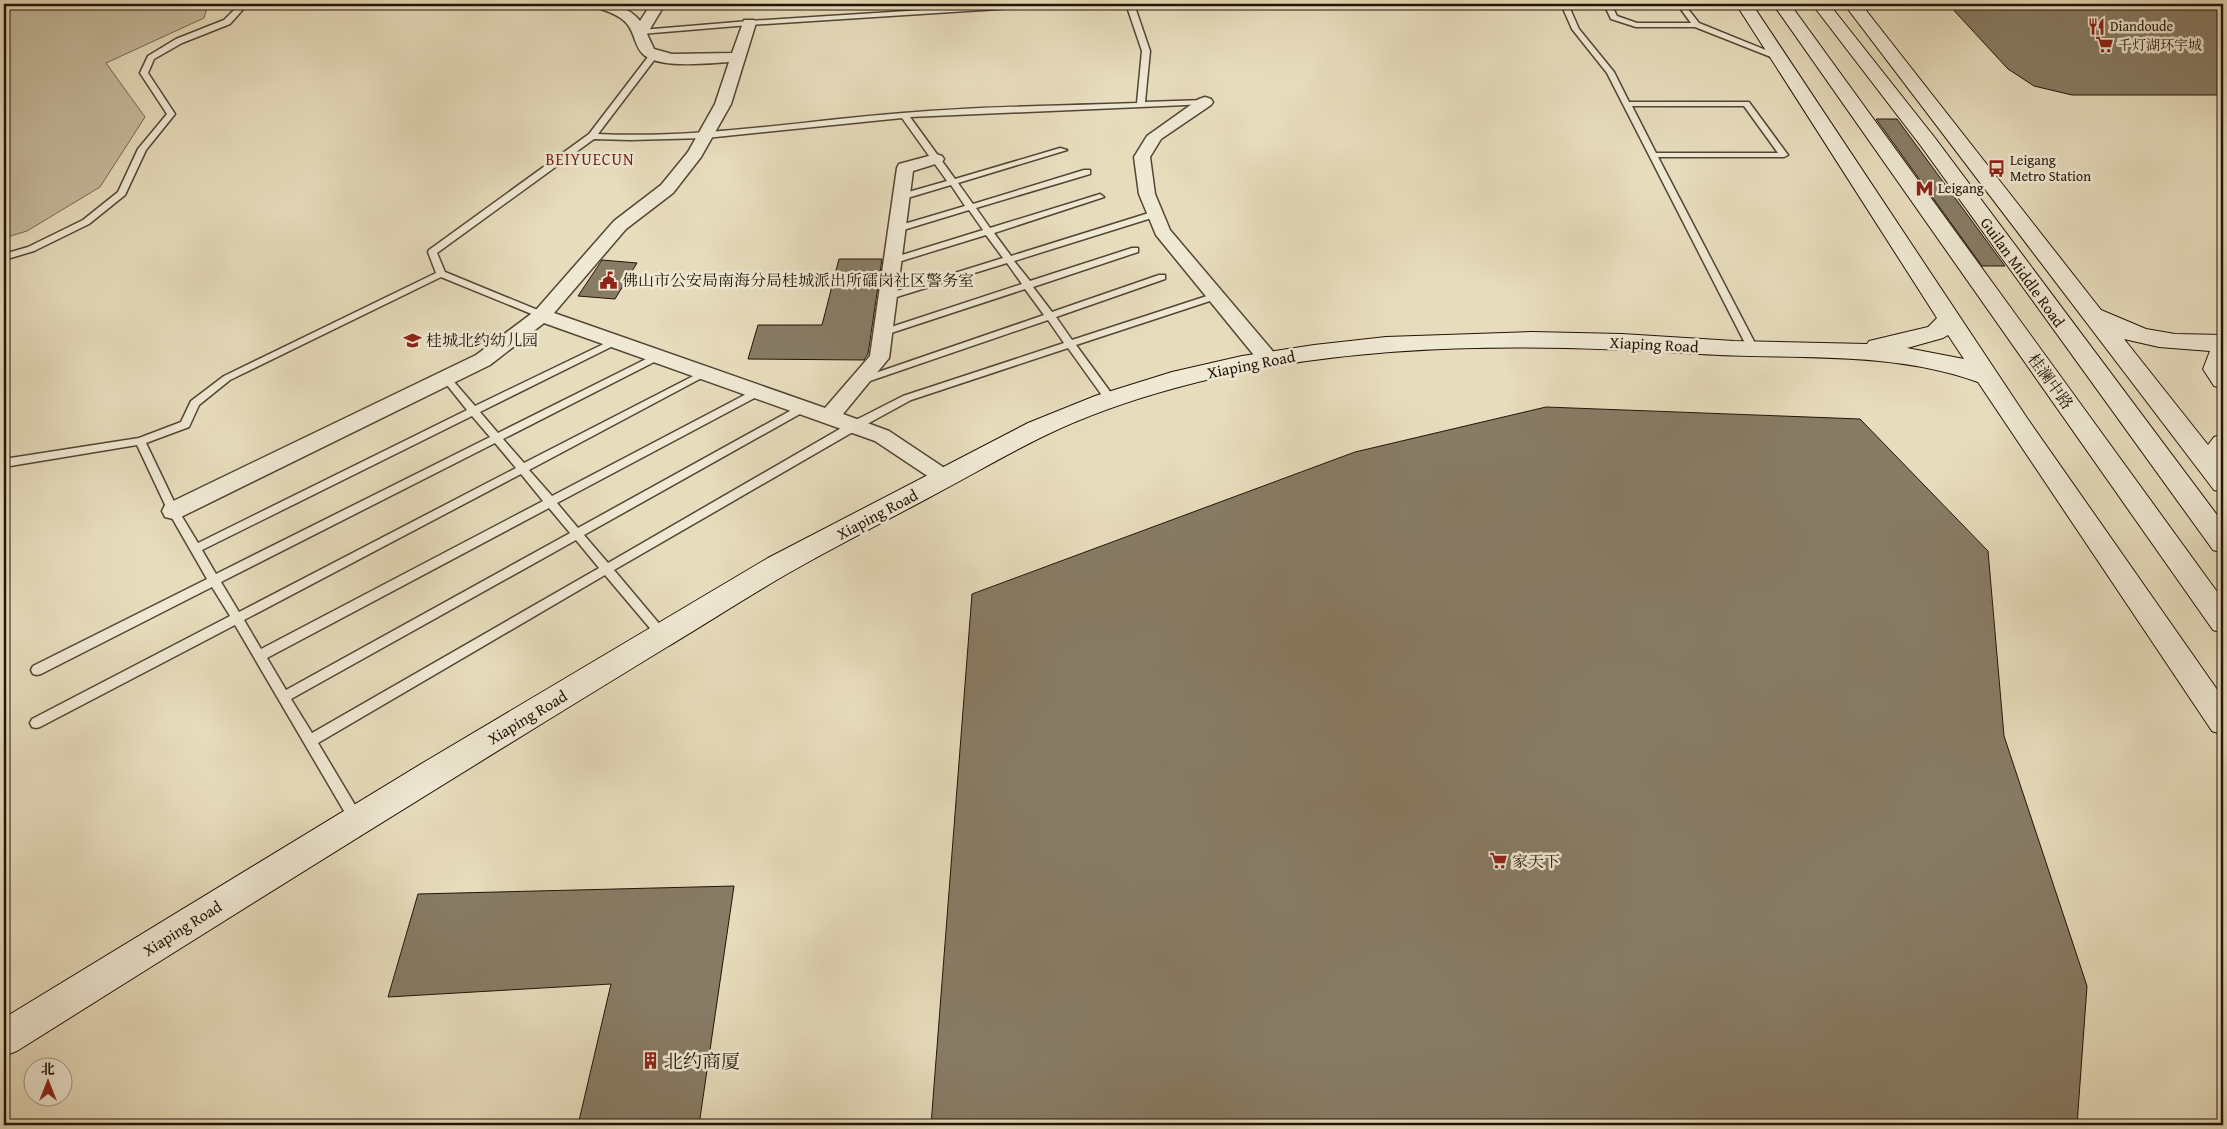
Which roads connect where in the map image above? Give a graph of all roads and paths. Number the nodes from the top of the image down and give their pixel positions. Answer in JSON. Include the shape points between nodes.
{"nodes":[{"id":1,"x":240,"y":4,"type":"edge"},
{"id":2,"x":599,"y":4,"type":"edge"},
{"id":3,"x":658,"y":4,"type":"edge"},
{"id":4,"x":1047,"y":4,"type":"edge"},
{"id":5,"x":1130,"y":4,"type":"edge"},
{"id":6,"x":1565,"y":4,"type":"edge"},
{"id":7,"x":1608,"y":4,"type":"edge"},
{"id":8,"x":1681,"y":4,"type":"edge"},
{"id":9,"x":1744,"y":4,"type":"edge"},
{"id":10,"x":1781,"y":4,"type":"edge"},
{"id":11,"x":1820,"y":4,"type":"edge"},
{"id":12,"x":1852,"y":4,"type":"edge"},
{"id":13,"x":749,"y":23,"type":"junction"},
{"id":14,"x":1696,"y":25,"type":"junction"},
{"id":15,"x":641,"y":32,"type":"junction"},
{"id":16,"x":654,"y":55,"type":"junction"},
{"id":17,"x":738,"y":57,"type":"junction"},
{"id":18,"x":1779,"y":57,"type":"junction"},
{"id":19,"x":1204,"y":102,"type":"joint"},
{"id":20,"x":1627,"y":104,"type":"junction"},
{"id":21,"x":1141,"y":105,"type":"junction"},
{"id":22,"x":904,"y":115,"type":"junction"},
{"id":23,"x":592,"y":136,"type":"junction"},
{"id":24,"x":706,"y":136,"type":"junction"},
{"id":25,"x":1879,"y":140,"type":"junction"},
{"id":26,"x":1928,"y":142,"type":"junction"},
{"id":27,"x":1062,"y":150,"type":"dead end"},
{"id":28,"x":1653,"y":155,"type":"junction"},
{"id":29,"x":936,"y":159,"type":"junction"},
{"id":30,"x":1086,"y":172,"type":"dead end"},
{"id":31,"x":952,"y":182,"type":"junction"},
{"id":32,"x":901,"y":196,"type":"junction"},
{"id":33,"x":1100,"y":197,"type":"dead end"},
{"id":34,"x":970,"y":207,"type":"junction"},
{"id":35,"x":1155,"y":214,"type":"junction"},
{"id":36,"x":1889,"y":223,"type":"junction"},
{"id":37,"x":897,"y":229,"type":"junction"},
{"id":38,"x":988,"y":232,"type":"junction"},
{"id":39,"x":2031,"y":235,"type":"junction"},
{"id":40,"x":1135,"y":250,"type":"dead end"},
{"id":41,"x":4,"y":257,"type":"edge"},
{"id":42,"x":1009,"y":259,"type":"junction"},
{"id":43,"x":892,"y":261,"type":"junction"},
{"id":44,"x":442,"y":274,"type":"junction"},
{"id":45,"x":1162,"y":277,"type":"dead end"},
{"id":46,"x":1028,"y":285,"type":"junction"},
{"id":47,"x":1216,"y":296,"type":"junction"},
{"id":48,"x":887,"y":297,"type":"junction"},
{"id":49,"x":2086,"y":306,"type":"junction"},
{"id":50,"x":542,"y":315,"type":"junction"},
{"id":51,"x":1050,"y":316,"type":"junction"},
{"id":52,"x":1950,"y":317,"type":"junction"},
{"id":53,"x":882,"y":333,"type":"junction"},
{"id":54,"x":616,"y":341,"type":"junction"},
{"id":55,"x":2223,"y":343,"type":"edge"},
{"id":56,"x":1071,"y":345,"type":"junction"},
{"id":57,"x":1753,"y":350,"type":"junction"},
{"id":58,"x":1863,"y":350,"type":"junction"},
{"id":59,"x":2223,"y":352,"type":"edge"},
{"id":60,"x":659,"y":356,"type":"junction"},
{"id":61,"x":1269,"y":360,"type":"junction"},
{"id":62,"x":706,"y":373,"type":"junction"},
{"id":63,"x":1987,"y":376,"type":"junction"},
{"id":64,"x":446,"y":378,"type":"junction"},
{"id":65,"x":2223,"y":380,"type":"edge"},
{"id":66,"x":858,"y":382,"type":"junction"},
{"id":67,"x":758,"y":392,"type":"junction"},
{"id":68,"x":1110,"y":399,"type":"junction"},
{"id":69,"x":803,"y":408,"type":"junction"},
{"id":70,"x":474,"y":411,"type":"junction"},
{"id":71,"x":828,"y":417,"type":"junction"},
{"id":72,"x":854,"y":426,"type":"junction"},
{"id":73,"x":497,"y":438,"type":"junction"},
{"id":74,"x":140,"y":441,"type":"junction"},
{"id":75,"x":2223,"y":443,"type":"edge"},
{"id":76,"x":4,"y":463,"type":"edge"},
{"id":77,"x":523,"y":469,"type":"junction"},
{"id":78,"x":2218,"y":475,"type":"edge"},
{"id":79,"x":945,"y":478,"type":"junction"},
{"id":80,"x":550,"y":502,"type":"junction"},
{"id":81,"x":173,"y":511,"type":"junction"},
{"id":82,"x":577,"y":534,"type":"junction"},
{"id":83,"x":2223,"y":543,"type":"edge"},
{"id":84,"x":195,"y":548,"type":"junction"},
{"id":85,"x":607,"y":569,"type":"junction"},
{"id":86,"x":214,"y":581,"type":"junction"},
{"id":87,"x":237,"y":619,"type":"junction"},
{"id":88,"x":2223,"y":622,"type":"edge"},
{"id":89,"x":663,"y":636,"type":"junction"},
{"id":90,"x":259,"y":656,"type":"junction"},
{"id":91,"x":37,"y":670,"type":"dead end"},
{"id":92,"x":284,"y":697,"type":"junction"},
{"id":93,"x":2223,"y":722,"type":"edge"},
{"id":94,"x":36,"y":723,"type":"dead end"},
{"id":95,"x":310,"y":741,"type":"junction"},
{"id":96,"x":357,"y":820,"type":"junction"},
{"id":97,"x":4,"y":1038,"type":"edge"}],
"edges":[{"from":1,"to":41,"type":"lane","via":[[242,6],[227,22],[179,40],[151,58],[144,73],[171,114],[142,149],[122,193],[86,222],[31,249]]},
{"from":2,"to":15,"type":"street","via":[[631,18]]},
{"from":3,"to":15,"type":"street"},
{"from":4,"to":13,"type":"lane"},
{"from":5,"to":21,"type":"lane","via":[[1146,51]]},
{"from":6,"to":20,"type":"lane","via":[[1576,29],[1610,72]]},
{"from":7,"to":14,"type":"lane","via":[[1614,18],[1636,25]]},
{"from":8,"to":14,"type":"lane"},
{"from":9,"to":18,"type":"main road"},
{"from":10,"to":25,"type":"main road"},
{"from":11,"to":26,"type":"main road","name":"Guilan Middle Road"},
{"from":12,"to":39,"type":"main road"},
{"from":13,"to":15,"type":"lane"},
{"from":13,"to":17,"type":"street"},
{"from":14,"to":18,"type":"lane"},
{"from":15,"to":16,"type":"street","via":[[644,47]]},
{"from":16,"to":17,"type":"street"},
{"from":16,"to":23,"type":"lane"},
{"from":17,"to":24,"type":"street","via":[[723,104]]},
{"from":18,"to":36,"type":"main road"},
{"from":19,"to":21,"type":"lane"},
{"from":19,"to":35,"type":"street","via":[[1155,136],[1142,157],[1146,194]]},
{"from":20,"to":28,"type":"lane"},
{"from":20,"to":28,"type":"lane","via":[[1746,104],[1784,155]]},
{"from":21,"to":22,"type":"lane"},
{"from":22,"to":24,"type":"lane"},
{"from":22,"to":29,"type":"lane"},
{"from":23,"to":24,"type":"lane"},
{"from":23,"to":44,"type":"lane","via":[[432,252]]},
{"from":24,"to":50,"type":"street","via":[[666,189],[620,225]]},
{"from":25,"to":36,"type":"main road"},
{"from":25,"to":88,"type":"main road","name":"桂澜中路"},
{"from":26,"to":39,"type":"main road"},
{"from":26,"to":83,"type":"main road","name":"Guilan Middle Road"},
{"from":27,"to":31,"type":"lane"},
{"from":28,"to":57,"type":"lane"},
{"from":29,"to":31,"type":"lane"},
{"from":29,"to":32,"type":"street","via":[[905,168]]},
{"from":30,"to":34,"type":"lane"},
{"from":31,"to":32,"type":"lane"},
{"from":31,"to":34,"type":"lane"},
{"from":32,"to":37,"type":"street"},
{"from":33,"to":38,"type":"lane"},
{"from":34,"to":37,"type":"lane"},
{"from":34,"to":38,"type":"lane"},
{"from":35,"to":42,"type":"lane"},
{"from":35,"to":47,"type":"street","via":[[1162,231]]},
{"from":36,"to":52,"type":"main road"},
{"from":37,"to":43,"type":"street"},
{"from":38,"to":42,"type":"lane"},
{"from":38,"to":43,"type":"lane"},
{"from":39,"to":49,"type":"main road"},
{"from":40,"to":46,"type":"lane"},
{"from":42,"to":46,"type":"lane"},
{"from":42,"to":48,"type":"lane"},
{"from":43,"to":48,"type":"street"},
{"from":44,"to":50,"type":"lane"},
{"from":44,"to":74,"type":"lane","via":[[227,378],[195,403],[185,424]]},
{"from":45,"to":51,"type":"lane"},
{"from":46,"to":51,"type":"lane"},
{"from":46,"to":53,"type":"lane"},
{"from":47,"to":56,"type":"lane"},
{"from":47,"to":61,"type":"street"},
{"from":48,"to":53,"type":"street"},
{"from":49,"to":55,"type":"main road","via":[[2130,334],[2166,341]]},
{"from":49,"to":78,"type":"main road"},
{"from":50,"to":54,"type":"street"},
{"from":50,"to":64,"type":"street","via":[[483,360]]},
{"from":51,"to":56,"type":"lane"},
{"from":51,"to":66,"type":"lane"},
{"from":52,"to":58,"type":"main road","name":"Xiaping Road","via":[[1935,333]]},
{"from":52,"to":63,"type":"main road"},
{"from":53,"to":66,"type":"street","via":[[879,358]]},
{"from":54,"to":60,"type":"street"},
{"from":54,"to":70,"type":"lane"},
{"from":56,"to":68,"type":"lane"},
{"from":56,"to":72,"type":"lane","via":[[907,398]]},
{"from":57,"to":58,"type":"main road","name":"Xiaping Road"},
{"from":57,"to":61,"type":"main road","name":"Xiaping Road","via":[[1603,341],[1495,342],[1395,345]]},
{"from":58,"to":63,"type":"main road","name":"Xiaping Road","via":[[1952,363]]},
{"from":59,"to":65,"type":"main road","via":[[2215,369]]},
{"from":60,"to":62,"type":"street"},
{"from":60,"to":73,"type":"lane"},
{"from":61,"to":68,"type":"main road","name":"Xiaping Road","via":[[1197,375]]},
{"from":62,"to":67,"type":"street"},
{"from":62,"to":77,"type":"lane"},
{"from":63,"to":93,"type":"main road"},
{"from":64,"to":70,"type":"lane"},
{"from":64,"to":81,"type":"street"},
{"from":66,"to":71,"type":"street"},
{"from":67,"to":69,"type":"street"},
{"from":67,"to":80,"type":"lane"},
{"from":68,"to":79,"type":"main road","name":"Xiaping Road","via":[[1036,429]]},
{"from":69,"to":71,"type":"street"},
{"from":69,"to":82,"type":"lane"},
{"from":70,"to":73,"type":"lane"},
{"from":70,"to":84,"type":"lane"},
{"from":71,"to":72,"type":"street"},
{"from":72,"to":79,"type":"street","via":[[882,436]]},
{"from":72,"to":85,"type":"lane"},
{"from":73,"to":77,"type":"lane"},
{"from":73,"to":86,"type":"lane"},
{"from":74,"to":76,"type":"lane"},
{"from":74,"to":81,"type":"lane"},
{"from":75,"to":78,"type":"main road","via":[[2216,451]]},
{"from":77,"to":80,"type":"lane"},
{"from":77,"to":87,"type":"lane"},
{"from":79,"to":89,"type":"main road","name":"Xiaping Road","via":[[778,566]]},
{"from":80,"to":82,"type":"lane"},
{"from":80,"to":90,"type":"lane"},
{"from":81,"to":84,"type":"lane"},
{"from":82,"to":85,"type":"lane"},
{"from":82,"to":92,"type":"lane"},
{"from":84,"to":86,"type":"lane"},
{"from":85,"to":89,"type":"lane"},
{"from":85,"to":95,"type":"lane"},
{"from":86,"to":87,"type":"lane"},
{"from":86,"to":91,"type":"lane"},
{"from":87,"to":90,"type":"lane"},
{"from":87,"to":94,"type":"lane"},
{"from":89,"to":96,"type":"main road","name":"Xiaping Road"},
{"from":90,"to":92,"type":"lane"},
{"from":92,"to":95,"type":"lane"},
{"from":95,"to":96,"type":"lane"},
{"from":96,"to":97,"type":"main road","name":"Xiaping Road"}]}
